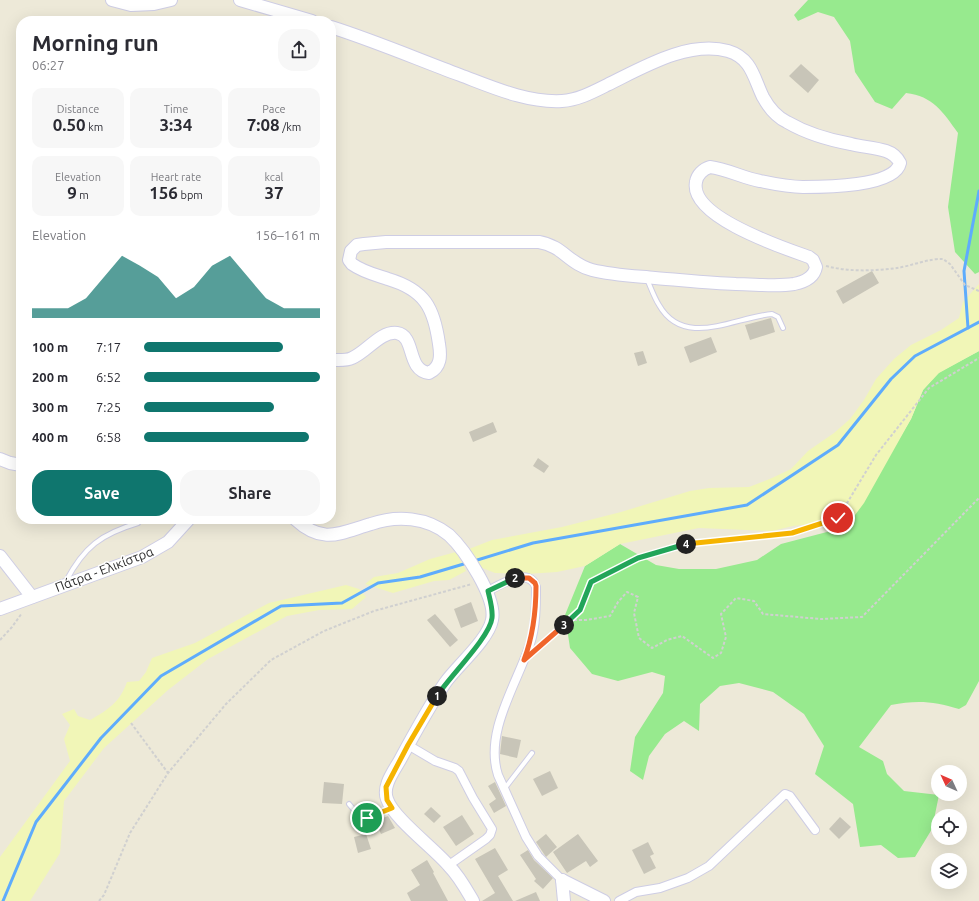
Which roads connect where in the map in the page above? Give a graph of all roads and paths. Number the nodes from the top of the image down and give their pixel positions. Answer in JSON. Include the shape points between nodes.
{"nodes":[{"id":1,"x":112,"y":0,"type":"edge"},
{"id":2,"x":171,"y":0,"type":"edge"},
{"id":3,"x":240,"y":0,"type":"edge"},
{"id":4,"x":295,"y":16,"type":"edge"},
{"id":5,"x":336,"y":29,"type":"edge"},
{"id":6,"x":816,"y":264,"type":"junction"},
{"id":7,"x":646,"y":277,"type":"junction"},
{"id":8,"x":979,"y":291,"type":"edge"},
{"id":9,"x":783,"y":328,"type":"dead end"},
{"id":10,"x":979,"y":358,"type":"edge"},
{"id":11,"x":336,"y":360,"type":"edge"},
{"id":12,"x":0,"y":459,"type":"edge"},
{"id":13,"x":16,"y":464,"type":"edge"},
{"id":14,"x":979,"y":498,"type":"edge"},
{"id":15,"x":135,"y":524,"type":"edge"},
{"id":16,"x":184,"y":524,"type":"edge"},
{"id":17,"x":302,"y":524,"type":"edge"},
{"id":18,"x":0,"y":556,"type":"edge"},
{"id":19,"x":64,"y":585,"type":"junction"},
{"id":20,"x":484,"y":586,"type":"junction"},
{"id":21,"x":32,"y":597,"type":"junction"},
{"id":22,"x":0,"y":609,"type":"edge"},
{"id":23,"x":569,"y":620,"type":"junction"},
{"id":24,"x":0,"y":640,"type":"edge"},
{"id":25,"x":524,"y":660,"type":"junction"},
{"id":26,"x":131,"y":723,"type":"dead end"},
{"id":27,"x":408,"y":745,"type":"junction"},
{"id":28,"x":532,"y":753,"type":"dead end"},
{"id":29,"x":168,"y":773,"type":"junction"},
{"id":30,"x":505,"y":788,"type":"junction"},
{"id":31,"x":349,"y":804,"type":"dead end"},
{"id":32,"x":392,"y":808,"type":"junction"},
{"id":33,"x":815,"y":830,"type":"dead end"},
{"id":34,"x":448,"y":865,"type":"junction"},
{"id":35,"x":562,"y":880,"type":"junction"},
{"id":36,"x":99,"y":901,"type":"edge"},
{"id":37,"x":474,"y":901,"type":"edge"},
{"id":38,"x":564,"y":901,"type":"edge"},
{"id":39,"x":604,"y":901,"type":"edge"},
{"id":40,"x":619,"y":901,"type":"edge"}],
"edges":[{"from":1,"to":2,"type":"street","via":[[131,5]]},
{"from":3,"to":4,"type":"street"},
{"from":5,"to":6,"type":"street","via":[[488,86],[534,100],[550,102],[588,95],[660,59],[689,51],[710,49],[728,51],[740,56],[757,79],[763,97],[774,112],[787,122],[819,136],[886,151],[900,163],[897,170],[885,177],[855,185],[802,187],[760,181],[710,167],[700,174],[696,180],[697,193],[704,204],[716,214],[739,230],[809,257]]},
{"from":6,"to":7,"type":"street","via":[[812,276],[794,284],[710,283]]},
{"from":6,"to":8,"type":"path","via":[[869,270],[897,268],[943,259],[950,264],[965,285]]},
{"from":7,"to":9,"type":"lane","via":[[666,314],[686,327],[703,329],[772,314],[778,317]]},
{"from":7,"to":11,"type":"street","via":[[617,275],[590,269],[571,260],[558,248],[539,242],[386,242],[357,245],[349,256],[352,264],[413,290],[427,304],[436,323],[440,362],[429,373],[419,369],[407,340],[397,333],[383,336],[352,358]]},
{"from":10,"to":23,"type":"path","via":[[929,388],[876,455],[838,518],[792,533],[685,544],[638,558],[591,582],[580,610]]},
{"from":12,"to":13,"type":"street"},
{"from":14,"to":23,"type":"path","via":[[862,617],[821,619],[763,614],[754,601],[736,598],[721,614],[726,638],[721,653],[713,658],[682,636],[652,648],[639,638],[634,613],[638,597],[627,592],[610,616]]},
{"from":15,"to":19,"type":"lane","via":[[100,539],[88,548]]},
{"from":16,"to":19,"type":"street","name":"Πάτρα - Ελικίστρα","via":[[168,542],[156,550]]},
{"from":17,"to":20,"type":"street","via":[[320,534],[332,535],[346,533],[382,520],[409,518],[438,528],[448,535],[461,548]]},
{"from":18,"to":21,"type":"street"},
{"from":19,"to":21,"type":"street","name":"Πάτρα - Ελικίστρα"},
{"from":20,"to":25,"type":"street","via":[[529,578],[535,583],[535,619]]},
{"from":20,"to":27,"type":"street","via":[[493,613],[490,628],[445,682]]},
{"from":20,"to":29,"type":"path","via":[[374,611],[324,631],[271,660],[226,704]]},
{"from":21,"to":22,"type":"street","name":"Πάτρα - Ελικίστρα"},
{"from":21,"to":24,"type":"path"},
{"from":23,"to":25,"type":"path"},
{"from":25,"to":30,"type":"street","via":[[497,731],[496,764]]},
{"from":26,"to":29,"type":"path"},
{"from":27,"to":32,"type":"street","via":[[386,787],[387,800]]},
{"from":27,"to":34,"type":"street","via":[[459,771],[492,829],[486,839]]},
{"from":28,"to":30,"type":"lane"},
{"from":29,"to":36,"type":"path","via":[[130,833],[104,895]]},
{"from":30,"to":35,"type":"street","via":[[526,837],[538,856]]},
{"from":31,"to":32,"type":"lane","via":[[359,816],[367,818]]},
{"from":32,"to":34,"type":"street"},
{"from":33,"to":40,"type":"street","via":[[790,796],[785,794],[721,857],[699,873],[660,888],[634,893]]},
{"from":34,"to":37,"type":"street"},
{"from":35,"to":38,"type":"street"},
{"from":35,"to":39,"type":"street"}]}
